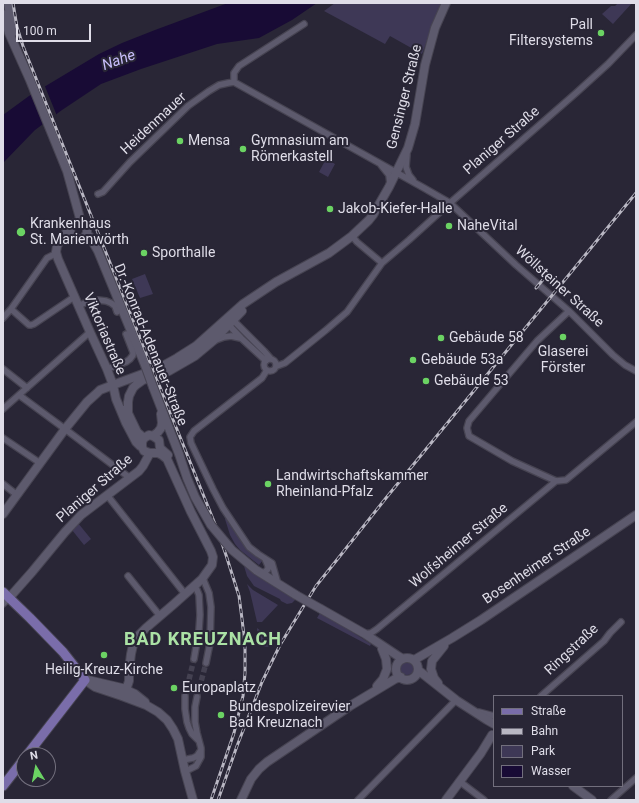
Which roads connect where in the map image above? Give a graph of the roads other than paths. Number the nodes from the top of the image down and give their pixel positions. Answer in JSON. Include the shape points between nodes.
{"nodes":[{"id":1,"x":8,"y":3,"type":"edge"},
{"id":2,"x":446,"y":3,"type":"edge"},
{"id":3,"x":3,"y":14,"type":"edge"},
{"id":4,"x":304,"y":24,"type":"dead end"},
{"id":5,"x":3,"y":33,"type":"edge"},
{"id":6,"x":636,"y":35,"type":"edge"},
{"id":7,"x":12,"y":40,"type":"junction"},
{"id":8,"x":234,"y":82,"type":"junction"},
{"id":9,"x":408,"y":148,"type":"junction"},
{"id":10,"x":378,"y":162,"type":"junction"},
{"id":11,"x":397,"y":172,"type":"junction"},
{"id":12,"x":414,"y":182,"type":"junction"},
{"id":13,"x":389,"y":187,"type":"junction"},
{"id":14,"x":98,"y":194,"type":"dead end"},
{"id":15,"x":438,"y":196,"type":"junction"},
{"id":16,"x":450,"y":203,"type":"junction"},
{"id":17,"x":435,"y":217,"type":"junction"},
{"id":18,"x":75,"y":224,"type":"junction"},
{"id":19,"x":352,"y":236,"type":"junction"},
{"id":20,"x":81,"y":237,"type":"junction"},
{"id":21,"x":57,"y":250,"type":"junction"},
{"id":22,"x":382,"y":263,"type":"junction"},
{"id":23,"x":74,"y":297,"type":"junction"},
{"id":24,"x":78,"y":306,"type":"junction"},
{"id":25,"x":11,"y":309,"type":"junction"},
{"id":26,"x":117,"y":312,"type":"dead end"},
{"id":27,"x":569,"y":312,"type":"junction"},
{"id":28,"x":3,"y":318,"type":"edge"},
{"id":29,"x":229,"y":320,"type":"junction"},
{"id":30,"x":90,"y":332,"type":"junction"},
{"id":31,"x":126,"y":334,"type":"dead end"},
{"id":32,"x":241,"y":338,"type":"junction"},
{"id":33,"x":213,"y":341,"type":"junction"},
{"id":34,"x":269,"y":360,"type":"junction"},
{"id":35,"x":277,"y":366,"type":"junction"},
{"id":36,"x":3,"y":369,"type":"edge"},
{"id":37,"x":107,"y":369,"type":"junction"},
{"id":38,"x":146,"y":369,"type":"junction"},
{"id":39,"x":267,"y":370,"type":"junction"},
{"id":40,"x":636,"y":371,"type":"edge"},
{"id":41,"x":113,"y":385,"type":"junction"},
{"id":42,"x":27,"y":388,"type":"junction"},
{"id":43,"x":100,"y":390,"type":"junction"},
{"id":44,"x":19,"y":395,"type":"junction"},
{"id":45,"x":161,"y":407,"type":"junction"},
{"id":46,"x":3,"y":409,"type":"edge"},
{"id":47,"x":128,"y":412,"type":"junction"},
{"id":48,"x":636,"y":422,"type":"edge"},
{"id":49,"x":65,"y":429,"type":"junction"},
{"id":50,"x":153,"y":436,"type":"junction"},
{"id":51,"x":3,"y":438,"type":"edge"},
{"id":52,"x":144,"y":438,"type":"junction"},
{"id":53,"x":142,"y":447,"type":"junction"},
{"id":54,"x":156,"y":449,"type":"junction"},
{"id":55,"x":178,"y":451,"type":"junction"},
{"id":56,"x":40,"y":462,"type":"junction"},
{"id":57,"x":130,"y":478,"type":"junction"},
{"id":58,"x":556,"y":481,"type":"junction"},
{"id":59,"x":3,"y":484,"type":"edge"},
{"id":60,"x":17,"y":495,"type":"junction"},
{"id":61,"x":107,"y":495,"type":"junction"},
{"id":62,"x":3,"y":514,"type":"edge"},
{"id":63,"x":636,"y":515,"type":"edge"},
{"id":64,"x":266,"y":559,"type":"junction"},
{"id":65,"x":258,"y":572,"type":"junction"},
{"id":66,"x":128,"y":576,"type":"dead end"},
{"id":67,"x":202,"y":578,"type":"junction"},
{"id":68,"x":278,"y":584,"type":"junction"},
{"id":69,"x":194,"y":586,"type":"junction"},
{"id":70,"x":185,"y":594,"type":"junction"},
{"id":71,"x":5,"y":598,"type":"edge"},
{"id":72,"x":211,"y":606,"type":"junction"},
{"id":73,"x":200,"y":608,"type":"junction"},
{"id":74,"x":160,"y":616,"type":"junction"},
{"id":75,"x":620,"y":622,"type":"dead end"},
{"id":76,"x":345,"y":623,"type":"junction"},
{"id":77,"x":377,"y":629,"type":"junction"},
{"id":78,"x":365,"y":634,"type":"junction"},
{"id":79,"x":452,"y":638,"type":"junction"},
{"id":80,"x":374,"y":640,"type":"junction"},
{"id":81,"x":444,"y":646,"type":"junction"},
{"id":82,"x":382,"y":649,"type":"junction"},
{"id":83,"x":194,"y":659,"type":"tunnel mouth"},
{"id":84,"x":206,"y":663,"type":"tunnel mouth"},
{"id":85,"x":399,"y":667,"type":"junction"},
{"id":86,"x":416,"y":668,"type":"junction"},
{"id":87,"x":86,"y":678,"type":"junction"},
{"id":88,"x":377,"y":686,"type":"junction"},
{"id":89,"x":123,"y":691,"type":"junction"},
{"id":90,"x":448,"y":694,"type":"junction"},
{"id":91,"x":368,"y":695,"type":"junction"},
{"id":92,"x":542,"y":695,"type":"edge"},
{"id":93,"x":185,"y":696,"type":"tunnel mouth"},
{"id":94,"x":197,"y":697,"type":"tunnel mouth"},
{"id":95,"x":456,"y":700,"type":"junction"},
{"id":96,"x":469,"y":709,"type":"junction"},
{"id":97,"x":493,"y":716,"type":"edge"},
{"id":98,"x":195,"y":727,"type":"junction"},
{"id":99,"x":189,"y":728,"type":"junction"},
{"id":100,"x":493,"y":732,"type":"edge"},
{"id":101,"x":198,"y":740,"type":"junction"},
{"id":102,"x":33,"y":747,"type":"edge"},
{"id":103,"x":201,"y":750,"type":"junction"},
{"id":104,"x":183,"y":760,"type":"junction"},
{"id":105,"x":16,"y":769,"type":"edge"},
{"id":106,"x":185,"y":770,"type":"junction"},
{"id":107,"x":636,"y":778,"type":"edge"},
{"id":108,"x":459,"y":781,"type":"junction"},
{"id":109,"x":3,"y":786,"type":"edge"},
{"id":110,"x":575,"y":787,"type":"edge"},
{"id":111,"x":189,"y":800,"type":"edge"},
{"id":112,"x":194,"y":800,"type":"edge"},
{"id":113,"x":241,"y":800,"type":"edge"},
{"id":114,"x":358,"y":800,"type":"edge"},
{"id":115,"x":446,"y":800,"type":"edge"},
{"id":116,"x":484,"y":800,"type":"edge"},
{"id":117,"x":592,"y":800,"type":"edge"},
{"id":118,"x":611,"y":800,"type":"edge"}],
"edges":[{"from":1,"to":7,"type":"street"},
{"from":2,"to":9,"type":"street","name":"Gensinger Straße","via":[[435,28],[425,65],[415,124]]},
{"from":3,"to":7,"type":"street"},
{"from":4,"to":8,"type":"street","via":[[239,66],[234,73]]},
{"from":5,"to":7,"type":"street"},
{"from":6,"to":16,"type":"street","name":"Planiger Straße","via":[[576,93]]},
{"from":7,"to":18,"type":"street","via":[[67,171],[72,188]]},
{"from":8,"to":10,"type":"street"},
{"from":8,"to":14,"type":"street","name":"Heidenmauer","via":[[220,85],[188,106],[103,192]]},
{"from":9,"to":11,"type":"street","name":"Gensinger Straße"},
{"from":9,"to":12,"type":"street","via":[[406,167]]},
{"from":10,"to":11,"type":"street"},
{"from":10,"to":13,"type":"street","via":[[389,175]]},
{"from":11,"to":12,"type":"street"},
{"from":11,"to":13,"type":"street","name":"Gensinger Straße"},
{"from":12,"to":15,"type":"street"},
{"from":13,"to":19,"type":"street","name":"Gensinger Straße","via":[[373,215]]},
{"from":15,"to":16,"type":"street"},
{"from":15,"to":17,"type":"street","via":[[441,208]]},
{"from":16,"to":17,"type":"street","name":"Planiger Straße"},
{"from":16,"to":27,"type":"street","name":"Wöllsteiner Straße"},
{"from":17,"to":22,"type":"street","name":"Planiger Straße"},
{"from":18,"to":20,"type":"street","via":[[70,232],[72,236]]},
{"from":18,"to":20,"type":"street","via":[[85,224],[87,227],[88,231]]},
{"from":18,"to":21,"type":"street","via":[[64,235]]},
{"from":19,"to":22,"type":"street"},
{"from":19,"to":29,"type":"street","name":"Gensinger Straße","via":[[329,253],[255,296]]},
{"from":20,"to":21,"type":"street","via":[[67,240]]},
{"from":20,"to":38,"type":"street","name":"Dr.-Konrad-Adenauer-Straße","via":[[90,237],[98,251]]},
{"from":21,"to":23,"type":"street","name":"Viktoriastraße"},
{"from":21,"to":25,"type":"street","via":[[47,258]]},
{"from":22,"to":35,"type":"street","name":"Planiger Straße","via":[[347,312],[285,363]]},
{"from":23,"to":24,"type":"street","name":"Viktoriastraße"},
{"from":23,"to":25,"type":"street","via":[[31,325]]},
{"from":24,"to":26,"type":"street","via":[[92,301],[106,301],[115,306]]},
{"from":24,"to":30,"type":"street","name":"Viktoriastraße"},
{"from":25,"to":28,"type":"street"},
{"from":27,"to":40,"type":"street","name":"Wöllsteiner Straße","via":[[613,355]]},
{"from":27,"to":58,"type":"street","via":[[537,341],[470,421],[467,428],[469,436],[512,461]]},
{"from":29,"to":32,"type":"street"},
{"from":29,"to":33,"type":"street","name":"Gensinger Straße"},
{"from":29,"to":34,"type":"street","via":[[264,351]]},
{"from":29,"to":38,"type":"street","name":"Gensinger Straße","via":[[170,363]]},
{"from":30,"to":37,"type":"street","name":"Viktoriastraße"},
{"from":30,"to":42,"type":"street"},
{"from":31,"to":37,"type":"street","via":[[133,355],[126,362]]},
{"from":32,"to":33,"type":"street","via":[[231,336]]},
{"from":32,"to":34,"type":"street"},
{"from":33,"to":47,"type":"street","name":"Gensinger Straße","via":[[182,364],[136,385],[129,396]]},
{"from":34,"to":35,"type":"street","via":[[275,361]]},
{"from":34,"to":39,"type":"street","via":[[264,366]]},
{"from":35,"to":39,"type":"street","name":"Planiger Straße","via":[[273,371]]},
{"from":36,"to":42,"type":"street"},
{"from":37,"to":38,"type":"street","via":[[118,376]]},
{"from":37,"to":41,"type":"street","name":"Viktoriastraße"},
{"from":37,"to":43,"type":"street"},
{"from":38,"to":41,"type":"street","name":"Gensinger Straße"},
{"from":38,"to":45,"type":"street","name":"Dr.-Konrad-Adenauer-Straße","bridge":true},
{"from":39,"to":64,"type":"street","name":"Planiger Straße","via":[[262,378],[194,431],[190,437],[223,508],[249,547]]},
{"from":41,"to":43,"type":"street","name":"Viktoriastraße"},
{"from":41,"to":47,"type":"street"},
{"from":41,"to":53,"type":"street","via":[[116,400],[130,432]]},
{"from":42,"to":44,"type":"street"},
{"from":43,"to":49,"type":"street","name":"Viktoriastraße"},
{"from":44,"to":46,"type":"street"},
{"from":44,"to":49,"type":"street"},
{"from":45,"to":50,"type":"street","via":[[161,426]]},
{"from":45,"to":55,"type":"street","name":"Dr.-Konrad-Adenauer-Straße"},
{"from":47,"to":52,"type":"street","via":[[137,432]]},
{"from":48,"to":58,"type":"street","name":"Wolfsheimer Straße","via":[[566,480]]},
{"from":49,"to":56,"type":"street","name":"Viktoriastraße"},
{"from":49,"to":57,"type":"street"},
{"from":50,"to":52,"type":"street"},
{"from":50,"to":54,"type":"street","via":[[158,440]]},
{"from":51,"to":56,"type":"street"},
{"from":52,"to":53,"type":"street"},
{"from":53,"to":54,"type":"street","via":[[146,452]]},
{"from":54,"to":55,"type":"street","name":"Dr.-Konrad-Adenauer-Straße","via":[[168,443]]},
{"from":54,"to":57,"type":"street","name":"Planiger Straße","via":[[141,469]]},
{"from":54,"to":67,"type":"street","via":[[168,455],[171,460],[190,512],[211,551],[212,565]]},
{"from":55,"to":65,"type":"street","name":"Dr.-Konrad-Adenauer-Straße","bridge":true,"via":[[193,492],[208,520],[232,550]]},
{"from":56,"to":60,"type":"street","name":"Viktoriastraße"},
{"from":57,"to":61,"type":"street","name":"Planiger Straße"},
{"from":58,"to":77,"type":"street","name":"Wolfsheimer Straße"},
{"from":59,"to":60,"type":"street"},
{"from":60,"to":62,"type":"street","name":"Viktoriastraße"},
{"from":61,"to":70,"type":"street"},
{"from":61,"to":71,"type":"street","name":"Planiger Straße","via":[[81,515],[32,572]]},
{"from":63,"to":79,"type":"street","name":"Bosenheimer Straße"},
{"from":64,"to":65,"type":"street","via":[[268,569],[265,572]]},
{"from":64,"to":68,"type":"street","via":[[272,563]]},
{"from":65,"to":68,"type":"street","name":"Dr.-Konrad-Adenauer-Straße"},
{"from":66,"to":74,"type":"street"},
{"from":67,"to":69,"type":"street"},
{"from":67,"to":72,"type":"street","via":[[209,593]]},
{"from":68,"to":76,"type":"street","name":"Dr.-Konrad-Adenauer-Straße","bridge":true},
{"from":69,"to":70,"type":"street"},
{"from":69,"to":73,"type":"street","via":[[199,596]]},
{"from":70,"to":74,"type":"street"},
{"from":71,"to":87,"type":"main road","via":[[54,642]]},
{"from":72,"to":73,"type":"street","via":[[205,604]]},
{"from":72,"to":84,"type":"street","via":[[210,643]]},
{"from":73,"to":83,"type":"street"},
{"from":74,"to":89,"type":"street","via":[[135,640]]},
{"from":75,"to":92,"type":"street","name":"Ringstraße","via":[[604,641]]},
{"from":76,"to":78,"type":"street"},
{"from":76,"to":82,"type":"street"},
{"from":77,"to":78,"type":"street","name":"Wolfsheimer Straße"},
{"from":77,"to":80,"type":"street"},
{"from":78,"to":80,"type":"street"},
{"from":79,"to":81,"type":"street","name":"Bosenheimer Straße"},
{"from":79,"to":86,"type":"street","name":"Bosenheimer Straße"},
{"from":80,"to":85,"type":"street","via":[[398,656]]},
{"from":81,"to":86,"type":"street","name":"Bosenheimer Straße"},
{"from":81,"to":90,"type":"street","via":[[432,661],[431,669],[434,678]]},
{"from":82,"to":85,"type":"street"},
{"from":82,"to":88,"type":"street","via":[[387,669],[384,679]]},
{"from":85,"to":86,"type":"street","via":[[410,658]]},
{"from":85,"to":86,"type":"street","via":[[406,680],[412,678]]},
{"from":85,"to":88,"type":"street"},
{"from":85,"to":91,"type":"street","via":[[395,679]]},
{"from":86,"to":90,"type":"street"},
{"from":87,"to":89,"type":"street","via":[[95,687]]},
{"from":87,"to":102,"type":"main road"},
{"from":88,"to":91,"type":"street"},
{"from":89,"to":104,"type":"street","via":[[138,696],[162,716],[173,729],[180,744]]},
{"from":90,"to":95,"type":"street"},
{"from":91,"to":113,"type":"street","via":[[267,762],[251,779]]},
{"from":93,"to":99,"type":"street"},
{"from":94,"to":98,"type":"street"},
{"from":95,"to":96,"type":"street"},
{"from":95,"to":114,"type":"street"},
{"from":96,"to":97,"type":"street"},
{"from":96,"to":100,"type":"street"},
{"from":98,"to":99,"type":"street"},
{"from":98,"to":101,"type":"street"},
{"from":99,"to":101,"type":"street"},
{"from":100,"to":108,"type":"street","via":[[481,753]]},
{"from":101,"to":103,"type":"street"},
{"from":103,"to":104,"type":"street","via":[[197,756]]},
{"from":103,"to":106,"type":"street","via":[[198,763],[193,768]]},
{"from":104,"to":106,"type":"street"},
{"from":105,"to":109,"type":"main road"},
{"from":106,"to":111,"type":"street"},
{"from":106,"to":112,"type":"street"},
{"from":107,"to":118,"type":"street"},
{"from":108,"to":115,"type":"street"},
{"from":108,"to":116,"type":"street"},
{"from":110,"to":117,"type":"street"}]}
